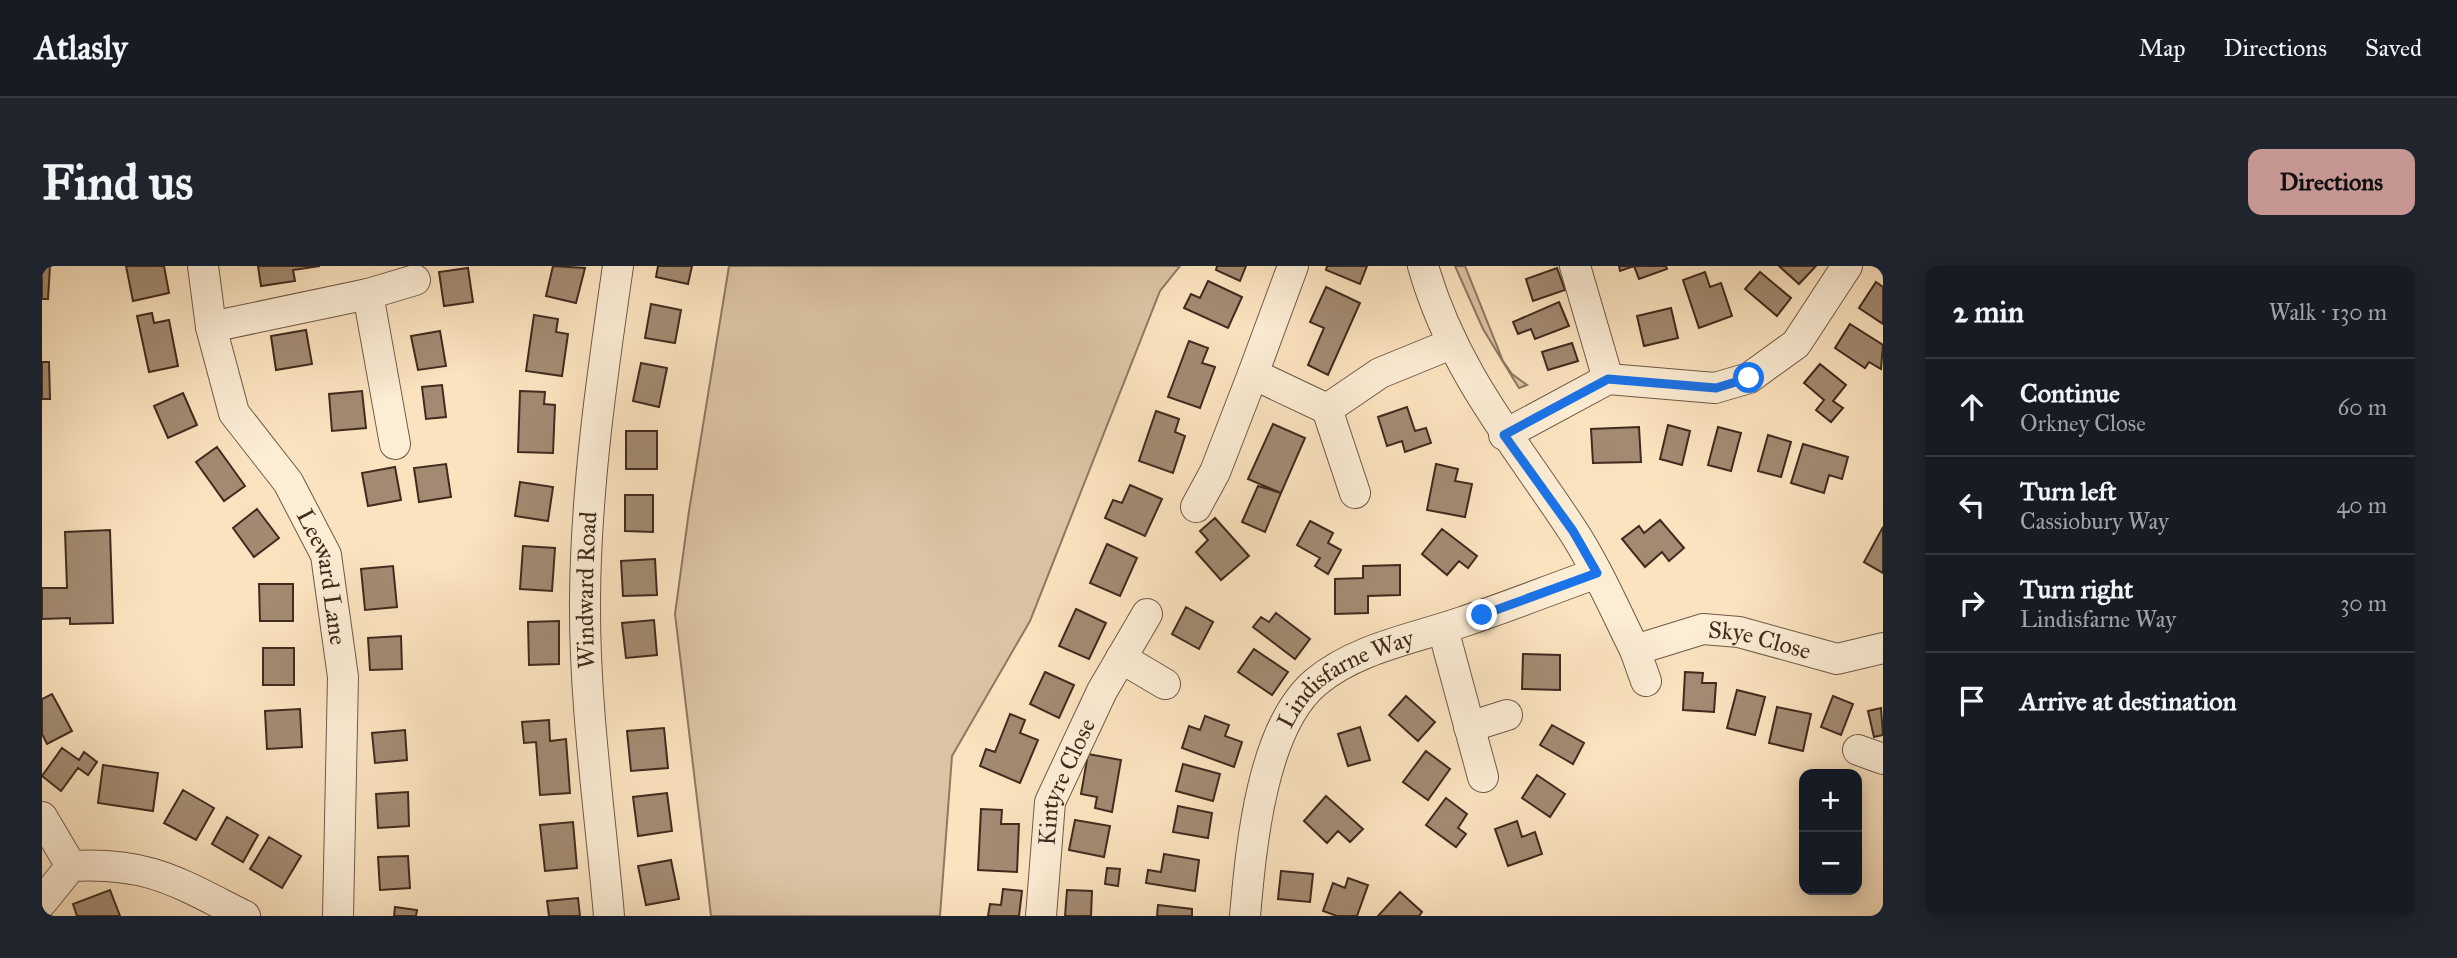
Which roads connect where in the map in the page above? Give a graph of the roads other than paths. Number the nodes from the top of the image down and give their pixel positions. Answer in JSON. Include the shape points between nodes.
{"nodes":[{"id":1,"x":203,"y":266,"type":"edge"},
{"id":2,"x":618,"y":266,"type":"edge"},
{"id":3,"x":1293,"y":266,"type":"edge"},
{"id":4,"x":1423,"y":266,"type":"edge"},
{"id":5,"x":1575,"y":266,"type":"edge"},
{"id":6,"x":1847,"y":266,"type":"edge"},
{"id":7,"x":415,"y":280,"type":"dead end"},
{"id":8,"x":368,"y":294,"type":"junction"},
{"id":9,"x":211,"y":327,"type":"junction"},
{"id":10,"x":1451,"y":344,"type":"junction"},
{"id":11,"x":1253,"y":374,"type":"junction"},
{"id":12,"x":1608,"y":379,"type":"junction"},
{"id":13,"x":1327,"y":409,"type":"junction"},
{"id":14,"x":1504,"y":435,"type":"junction"},
{"id":15,"x":395,"y":444,"type":"dead end"},
{"id":16,"x":1355,"y":492,"type":"dead end"},
{"id":17,"x":1196,"y":507,"type":"dead end"},
{"id":18,"x":1597,"y":573,"type":"junction"},
{"id":19,"x":1147,"y":614,"type":"dead end"},
{"id":20,"x":1443,"y":629,"type":"junction"},
{"id":21,"x":1883,"y":648,"type":"edge"},
{"id":22,"x":1635,"y":650,"type":"junction"},
{"id":23,"x":1121,"y":658,"type":"junction"},
{"id":24,"x":1646,"y":681,"type":"dead end"},
{"id":25,"x":1165,"y":684,"type":"dead end"},
{"id":26,"x":1507,"y":715,"type":"dead end"},
{"id":27,"x":1469,"y":727,"type":"junction"},
{"id":28,"x":1483,"y":777,"type":"dead end"},
{"id":29,"x":42,"y":817,"type":"edge"},
{"id":30,"x":71,"y":866,"type":"junction"},
{"id":31,"x":42,"y":902,"type":"edge"},
{"id":32,"x":245,"y":916,"type":"edge"},
{"id":33,"x":338,"y":916,"type":"edge"},
{"id":34,"x":609,"y":916,"type":"edge"},
{"id":35,"x":1041,"y":916,"type":"edge"},
{"id":36,"x":1245,"y":916,"type":"edge"}],
"edges":[{"from":1,"to":9,"type":"street","name":"Leeward Lane"},
{"from":2,"to":34,"type":"street","name":"Windward Road","via":[[595,426],[585,599]]},
{"from":3,"to":11,"type":"street"},
{"from":4,"to":10,"type":"street"},
{"from":5,"to":12,"type":"street"},
{"from":6,"to":12,"type":"street","via":[[1796,344],[1749,378],[1716,388]]},
{"from":7,"to":8,"type":"street"},
{"from":8,"to":9,"type":"street"},
{"from":8,"to":15,"type":"street"},
{"from":9,"to":33,"type":"street","name":"Leeward Lane","via":[[234,413],[288,482],[326,555],[343,677]]},
{"from":10,"to":13,"type":"street","via":[[1380,373]]},
{"from":10,"to":14,"type":"street"},
{"from":11,"to":13,"type":"street"},
{"from":11,"to":17,"type":"street","via":[[1215,472]]},
{"from":12,"to":14,"type":"street"},
{"from":13,"to":16,"type":"street"},
{"from":14,"to":18,"type":"street","via":[[1573,531]]},
{"from":18,"to":20,"type":"street","name":"Lindisfarne Way"},
{"from":18,"to":22,"type":"street"},
{"from":19,"to":23,"type":"street","name":"Kintyre Close"},
{"from":20,"to":27,"type":"street"},
{"from":20,"to":36,"type":"street","name":"Lindisfarne Way","via":[[1360,655],[1315,683],[1290,715],[1265,783]]},
{"from":21,"to":22,"type":"street","name":"Skye Close","via":[[1837,659],[1739,632],[1703,629]]},
{"from":22,"to":24,"type":"street"},
{"from":23,"to":25,"type":"street"},
{"from":23,"to":35,"type":"street","name":"Kintyre Close","via":[[1050,802]]},
{"from":26,"to":27,"type":"street"},
{"from":27,"to":28,"type":"street"},
{"from":29,"to":30,"type":"street"},
{"from":30,"to":31,"type":"street"},
{"from":30,"to":32,"type":"street","via":[[111,864],[152,871]]}]}
